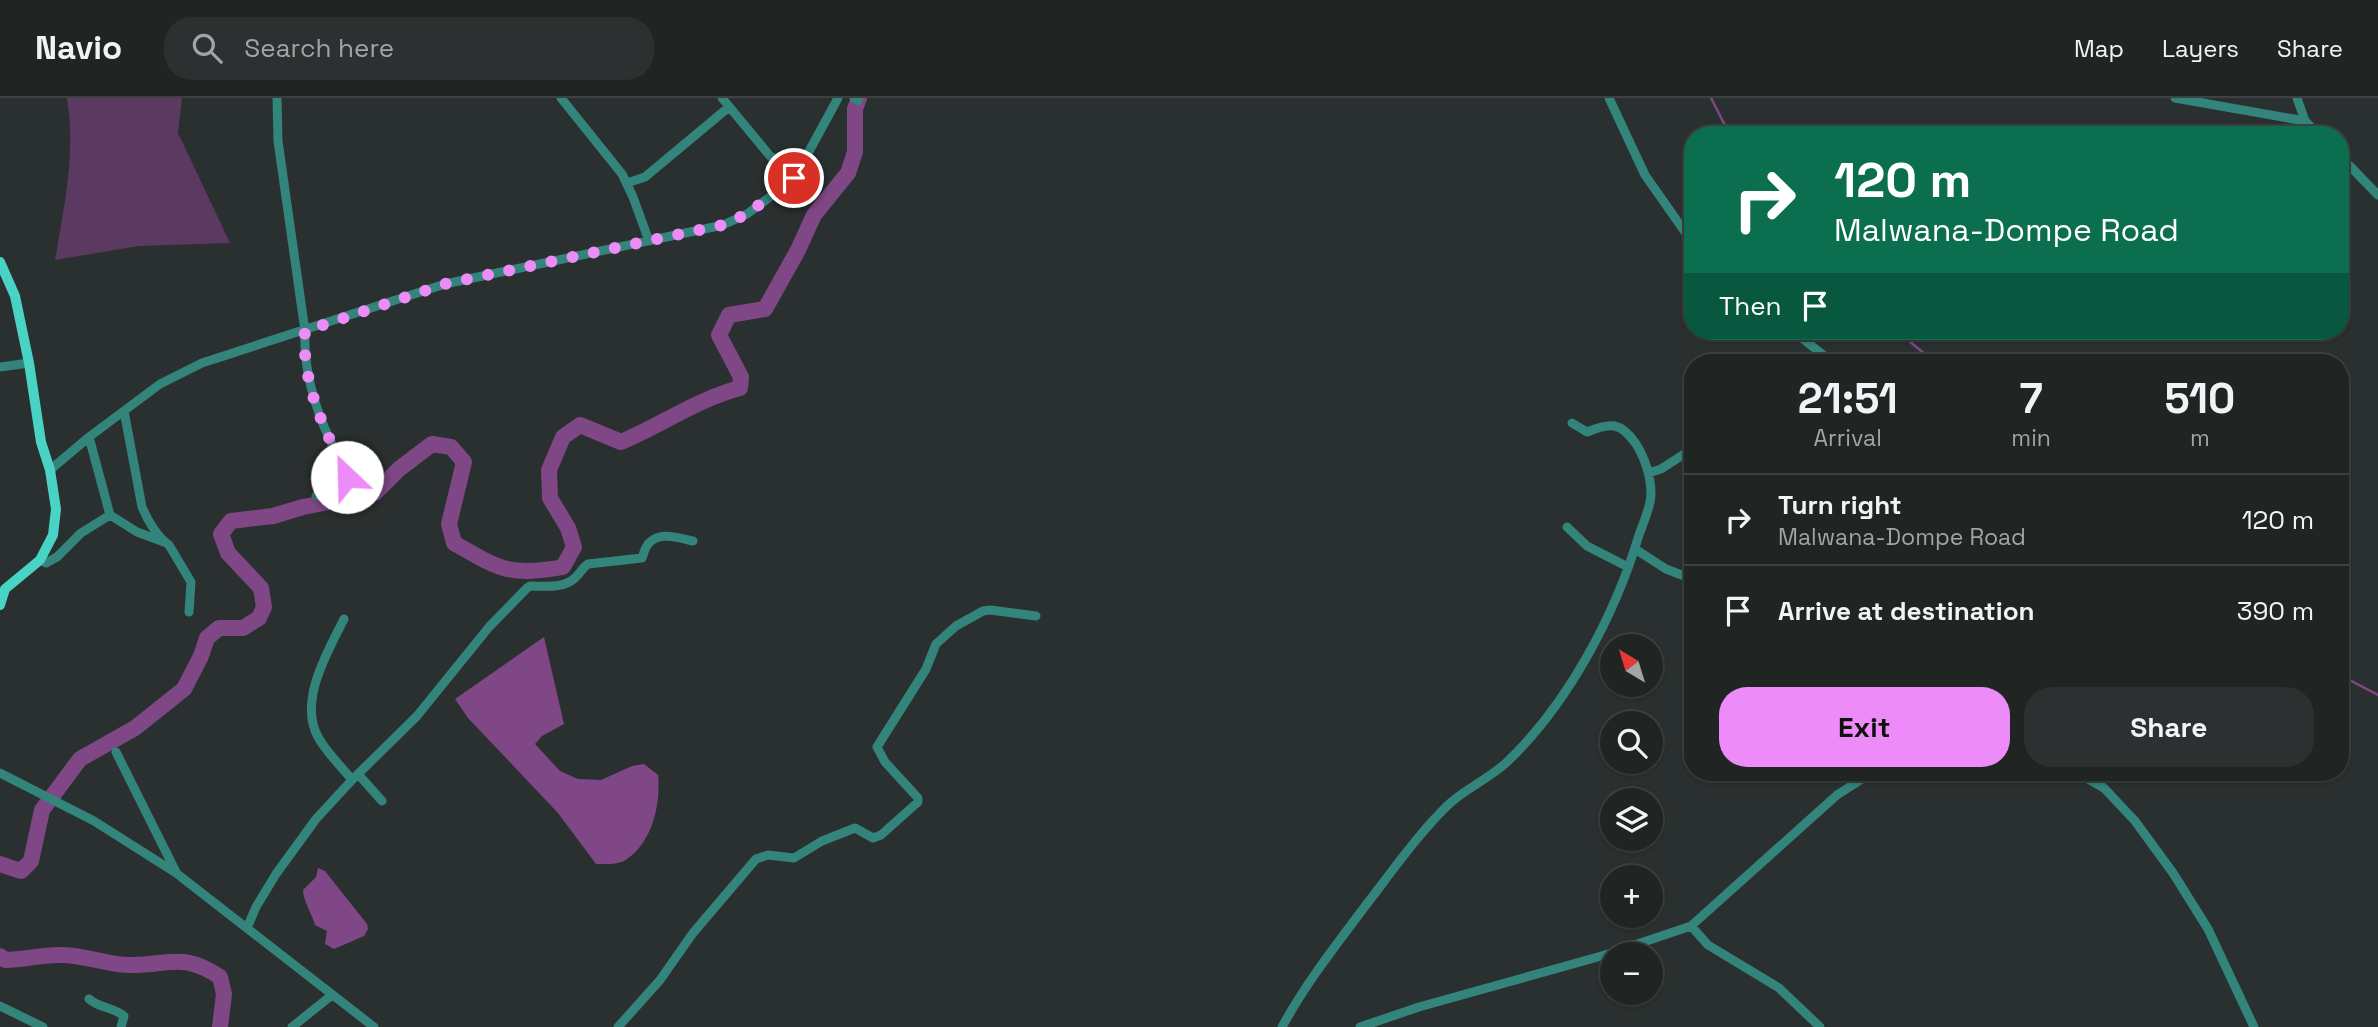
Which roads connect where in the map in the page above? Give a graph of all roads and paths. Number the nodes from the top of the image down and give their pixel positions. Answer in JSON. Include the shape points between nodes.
{"nodes":[{"id":1,"x":277,"y":98,"type":"edge"},
{"id":2,"x":561,"y":98,"type":"edge"},
{"id":3,"x":722,"y":98,"type":"edge"},
{"id":4,"x":838,"y":98,"type":"edge"},
{"id":5,"x":1609,"y":98,"type":"edge"},
{"id":6,"x":2175,"y":98,"type":"edge"},
{"id":7,"x":2297,"y":98,"type":"edge"},
{"id":8,"x":729,"y":107,"type":"junction"},
{"id":9,"x":2305,"y":121,"type":"junction"},
{"id":10,"x":2310,"y":126,"type":"edge"},
{"id":11,"x":2349,"y":165,"type":"edge"},
{"id":12,"x":794,"y":178,"type":"junction"},
{"id":13,"x":627,"y":183,"type":"junction"},
{"id":14,"x":2378,"y":195,"type":"edge"},
{"id":15,"x":1684,"y":231,"type":"edge"},
{"id":16,"x":649,"y":241,"type":"junction"},
{"id":17,"x":0,"y":262,"type":"edge"},
{"id":18,"x":305,"y":331,"type":"junction"},
{"id":19,"x":1804,"y":340,"type":"edge"},
{"id":20,"x":1820,"y":354,"type":"edge"},
{"id":21,"x":29,"y":363,"type":"junction"},
{"id":22,"x":0,"y":367,"type":"edge"},
{"id":23,"x":124,"y":411,"type":"junction"},
{"id":24,"x":1572,"y":423,"type":"dead end"},
{"id":25,"x":89,"y":437,"type":"junction"},
{"id":26,"x":1684,"y":454,"type":"edge"},
{"id":27,"x":50,"y":470,"type":"junction"},
{"id":28,"x":1649,"y":473,"type":"junction"},
{"id":29,"x":316,"y":496,"type":"dead end"},
{"id":30,"x":110,"y":515,"type":"junction"},
{"id":31,"x":1567,"y":527,"type":"dead end"},
{"id":32,"x":693,"y":541,"type":"dead end"},
{"id":33,"x":164,"y":542,"type":"junction"},
{"id":34,"x":1635,"y":549,"type":"junction"},
{"id":35,"x":40,"y":560,"type":"junction"},
{"id":36,"x":1628,"y":567,"type":"junction"},
{"id":37,"x":1684,"y":576,"type":"edge"},
{"id":38,"x":3,"y":587,"type":"edge"},
{"id":39,"x":0,"y":605,"type":"edge"},
{"id":40,"x":189,"y":612,"type":"dead end"},
{"id":41,"x":1036,"y":616,"type":"dead end"},
{"id":42,"x":344,"y":619,"type":"dead end"},
{"id":43,"x":116,"y":752,"type":"dead end"},
{"id":44,"x":0,"y":773,"type":"edge"},
{"id":45,"x":355,"y":777,"type":"junction"},
{"id":46,"x":1860,"y":781,"type":"edge"},
{"id":47,"x":2092,"y":781,"type":"edge"},
{"id":48,"x":382,"y":801,"type":"dead end"},
{"id":49,"x":176,"y":873,"type":"junction"},
{"id":50,"x":1691,"y":926,"type":"junction"},
{"id":51,"x":247,"y":928,"type":"junction"},
{"id":52,"x":332,"y":995,"type":"junction"},
{"id":53,"x":89,"y":999,"type":"dead end"},
{"id":54,"x":0,"y":1006,"type":"edge"},
{"id":55,"x":43,"y":1027,"type":"edge"},
{"id":56,"x":121,"y":1027,"type":"edge"},
{"id":57,"x":292,"y":1027,"type":"edge"},
{"id":58,"x":374,"y":1027,"type":"edge"},
{"id":59,"x":618,"y":1027,"type":"edge"},
{"id":60,"x":1282,"y":1027,"type":"edge"},
{"id":61,"x":1360,"y":1027,"type":"edge"},
{"id":62,"x":1820,"y":1027,"type":"edge"},
{"id":63,"x":2254,"y":1027,"type":"edge"}],
"edges":[{"from":1,"to":18,"type":"street","via":[[278,141]]},
{"from":2,"to":13,"type":"street"},
{"from":3,"to":8,"type":"street"},
{"from":4,"to":12,"type":"street"},
{"from":5,"to":15,"type":"street","via":[[1645,175]]},
{"from":6,"to":9,"type":"street"},
{"from":7,"to":9,"type":"street"},
{"from":8,"to":12,"type":"street"},
{"from":8,"to":13,"type":"street","via":[[645,177]]},
{"from":9,"to":10,"type":"street"},
{"from":11,"to":14,"type":"street"},
{"from":12,"to":16,"type":"street","via":[[747,214],[723,225]]},
{"from":13,"to":16,"type":"street"},
{"from":16,"to":18,"type":"street","via":[[445,284]]},
{"from":17,"to":21,"type":"main road","via":[[15,296]]},
{"from":18,"to":23,"type":"street","via":[[202,363],[160,384]]},
{"from":18,"to":29,"type":"street","via":[[303,355],[317,405],[347,477]]},
{"from":19,"to":20,"type":"street"},
{"from":21,"to":22,"type":"street"},
{"from":21,"to":27,"type":"main road"},
{"from":23,"to":25,"type":"street"},
{"from":23,"to":33,"type":"street","via":[[145,516]]},
{"from":24,"to":28,"type":"street","via":[[1587,432],[1604,425],[1618,426],[1639,449]]},
{"from":25,"to":27,"type":"street"},
{"from":25,"to":30,"type":"street"},
{"from":26,"to":28,"type":"street"},
{"from":27,"to":35,"type":"main road","via":[[56,509],[53,535]]},
{"from":28,"to":34,"type":"street","via":[[1651,497]]},
{"from":30,"to":33,"type":"street"},
{"from":30,"to":35,"type":"street","via":[[81,533],[57,557],[46,563]]},
{"from":31,"to":36,"type":"street","via":[[1587,546]]},
{"from":32,"to":45,"type":"street","via":[[656,538],[647,544],[642,558],[588,564],[564,585],[530,586],[489,626],[417,716]]},
{"from":33,"to":40,"type":"street","via":[[191,582]]},
{"from":34,"to":36,"type":"street"},
{"from":34,"to":37,"type":"street"},
{"from":35,"to":38,"type":"main road"},
{"from":36,"to":60,"type":"street","via":[[1611,610],[1560,700],[1506,763],[1447,805],[1302,991]]},
{"from":38,"to":39,"type":"main road"},
{"from":41,"to":59,"type":"street","via":[[983,611],[936,644],[926,670],[877,747],[918,802],[873,838],[855,828],[794,858],[768,855],[756,859]]},
{"from":42,"to":45,"type":"street","via":[[313,689],[312,719],[318,737]]},
{"from":43,"to":49,"type":"street"},
{"from":44,"to":49,"type":"street","via":[[94,821]]},
{"from":45,"to":48,"type":"street"},
{"from":45,"to":51,"type":"street","via":[[316,819],[276,874]]},
{"from":46,"to":50,"type":"street","via":[[1837,795]]},
{"from":47,"to":63,"type":"street","via":[[2135,821],[2173,873],[2208,929]]},
{"from":49,"to":51,"type":"street"},
{"from":50,"to":61,"type":"street"},
{"from":50,"to":62,"type":"street","via":[[1708,945],[1787,994]]},
{"from":51,"to":52,"type":"street"},
{"from":52,"to":57,"type":"street"},
{"from":52,"to":58,"type":"street"},
{"from":53,"to":56,"type":"street","via":[[124,1016]]},
{"from":54,"to":55,"type":"street"}]}
